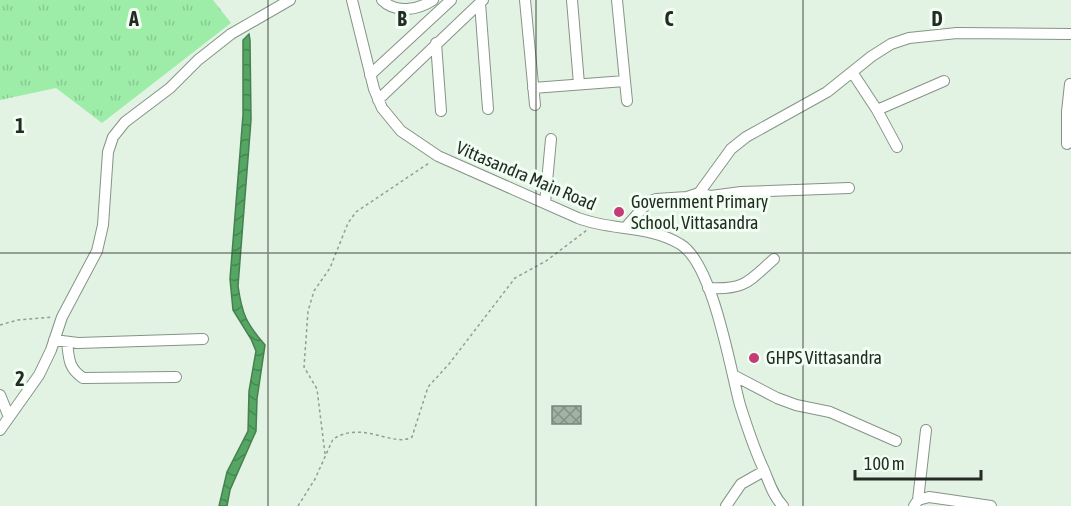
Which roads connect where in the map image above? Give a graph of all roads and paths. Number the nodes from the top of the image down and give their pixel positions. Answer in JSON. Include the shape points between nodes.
{"nodes":[{"id":1,"x":290,"y":0,"type":"edge"},
{"id":2,"x":352,"y":0,"type":"edge"},
{"id":3,"x":382,"y":0,"type":"edge"},
{"id":4,"x":433,"y":0,"type":"edge"},
{"id":5,"x":451,"y":0,"type":"edge"},
{"id":6,"x":525,"y":0,"type":"edge"},
{"id":7,"x":572,"y":0,"type":"edge"},
{"id":8,"x":617,"y":0,"type":"edge"},
{"id":9,"x":481,"y":2,"type":"edge"},
{"id":10,"x":1071,"y":34,"type":"edge"},
{"id":11,"x":436,"y":43,"type":"junction"},
{"id":12,"x":852,"y":72,"type":"junction"},
{"id":13,"x":370,"y":75,"type":"junction"},
{"id":14,"x":625,"y":81,"type":"junction"},
{"id":15,"x":944,"y":81,"type":"dead end"},
{"id":16,"x":1071,"y":82,"type":"edge"},
{"id":17,"x":579,"y":84,"type":"junction"},
{"id":18,"x":533,"y":88,"type":"junction"},
{"id":19,"x":378,"y":100,"type":"junction"},
{"id":20,"x":627,"y":101,"type":"dead end"},
{"id":21,"x":535,"y":105,"type":"dead end"},
{"id":22,"x":488,"y":109,"type":"dead end"},
{"id":23,"x":877,"y":110,"type":"junction"},
{"id":24,"x":441,"y":111,"type":"dead end"},
{"id":25,"x":551,"y":139,"type":"dead end"},
{"id":26,"x":1067,"y":144,"type":"dead end"},
{"id":27,"x":897,"y":147,"type":"dead end"},
{"id":28,"x":438,"y":156,"type":"junction"},
{"id":29,"x":849,"y":188,"type":"dead end"},
{"id":30,"x":699,"y":194,"type":"junction"},
{"id":31,"x":545,"y":203,"type":"junction"},
{"id":32,"x":592,"y":222,"type":"junction"},
{"id":33,"x":626,"y":227,"type":"junction"},
{"id":34,"x":774,"y":259,"type":"dead end"},
{"id":35,"x":708,"y":288,"type":"junction"},
{"id":36,"x":62,"y":317,"type":"junction"},
{"id":37,"x":0,"y":325,"type":"edge"},
{"id":38,"x":203,"y":339,"type":"dead end"},
{"id":39,"x":54,"y":340,"type":"junction"},
{"id":40,"x":68,"y":342,"type":"junction"},
{"id":41,"x":733,"y":375,"type":"junction"},
{"id":42,"x":176,"y":377,"type":"dead end"},
{"id":43,"x":0,"y":395,"type":"edge"},
{"id":44,"x":9,"y":417,"type":"junction"},
{"id":45,"x":0,"y":430,"type":"edge"},
{"id":46,"x":926,"y":430,"type":"dead end"},
{"id":47,"x":896,"y":441,"type":"dead end"},
{"id":48,"x":326,"y":455,"type":"junction"},
{"id":49,"x":764,"y":471,"type":"junction"},
{"id":50,"x":916,"y":503,"type":"edge"},
{"id":51,"x":298,"y":506,"type":"edge"},
{"id":52,"x":726,"y":506,"type":"edge"},
{"id":53,"x":783,"y":506,"type":"edge"},
{"id":54,"x":991,"y":506,"type":"edge"}],
"edges":[{"from":1,"to":36,"type":"street","via":[[206,53],[113,137],[97,251]]},
{"from":2,"to":13,"type":"street","name":"Vittasandra Main Road"},
{"from":3,"to":4,"type":"street","via":[[398,9],[413,9]]},
{"from":5,"to":13,"type":"street"},
{"from":6,"to":18,"type":"street"},
{"from":7,"to":17,"type":"street"},
{"from":8,"to":14,"type":"street"},
{"from":9,"to":11,"type":"street"},
{"from":9,"to":22,"type":"street"},
{"from":10,"to":12,"type":"street","via":[[957,33],[909,38],[891,44]]},
{"from":11,"to":19,"type":"street"},
{"from":11,"to":24,"type":"street"},
{"from":12,"to":23,"type":"street"},
{"from":12,"to":30,"type":"street","via":[[827,92],[730,149]]},
{"from":13,"to":19,"type":"street","name":"Vittasandra Main Road"},
{"from":14,"to":17,"type":"street"},
{"from":14,"to":20,"type":"street"},
{"from":15,"to":23,"type":"street"},
{"from":16,"to":26,"type":"street"},
{"from":17,"to":18,"type":"street"},
{"from":18,"to":21,"type":"street"},
{"from":19,"to":28,"type":"street","name":"Vittasandra Main Road","via":[[401,131]]},
{"from":23,"to":27,"type":"street"},
{"from":25,"to":31,"type":"street"},
{"from":28,"to":31,"type":"street","name":"Vittasandra Main Road"},
{"from":28,"to":48,"type":"path","via":[[356,212],[330,268],[314,291],[308,311],[304,367],[317,389]]},
{"from":29,"to":30,"type":"street"},
{"from":30,"to":33,"type":"street","via":[[648,202]]},
{"from":31,"to":32,"type":"street","name":"Vittasandra Main Road"},
{"from":32,"to":33,"type":"street","name":"Vittasandra Main Road"},
{"from":32,"to":48,"type":"path","via":[[584,234],[514,278],[428,387],[412,437],[403,440],[348,432],[333,439]]},
{"from":33,"to":35,"type":"street","name":"Vittasandra Main Road","via":[[662,236],[685,247],[698,264]]},
{"from":34,"to":35,"type":"street","via":[[744,285]]},
{"from":35,"to":41,"type":"street","name":"Vittasandra Main Road"},
{"from":36,"to":37,"type":"path"},
{"from":36,"to":39,"type":"street"},
{"from":38,"to":40,"type":"street"},
{"from":39,"to":40,"type":"street"},
{"from":39,"to":44,"type":"street","via":[[39,375]]},
{"from":40,"to":42,"type":"street","via":[[74,372],[83,378]]},
{"from":41,"to":47,"type":"street","via":[[777,398],[830,412]]},
{"from":41,"to":49,"type":"street","name":"Vittasandra Main Road"},
{"from":43,"to":44,"type":"street"},
{"from":44,"to":45,"type":"street"},
{"from":46,"to":50,"type":"street"},
{"from":48,"to":51,"type":"path"},
{"from":49,"to":52,"type":"street","via":[[741,484]]},
{"from":49,"to":53,"type":"street","name":"Vittasandra Main Road"},
{"from":50,"to":54,"type":"street","via":[[929,497]]}]}
